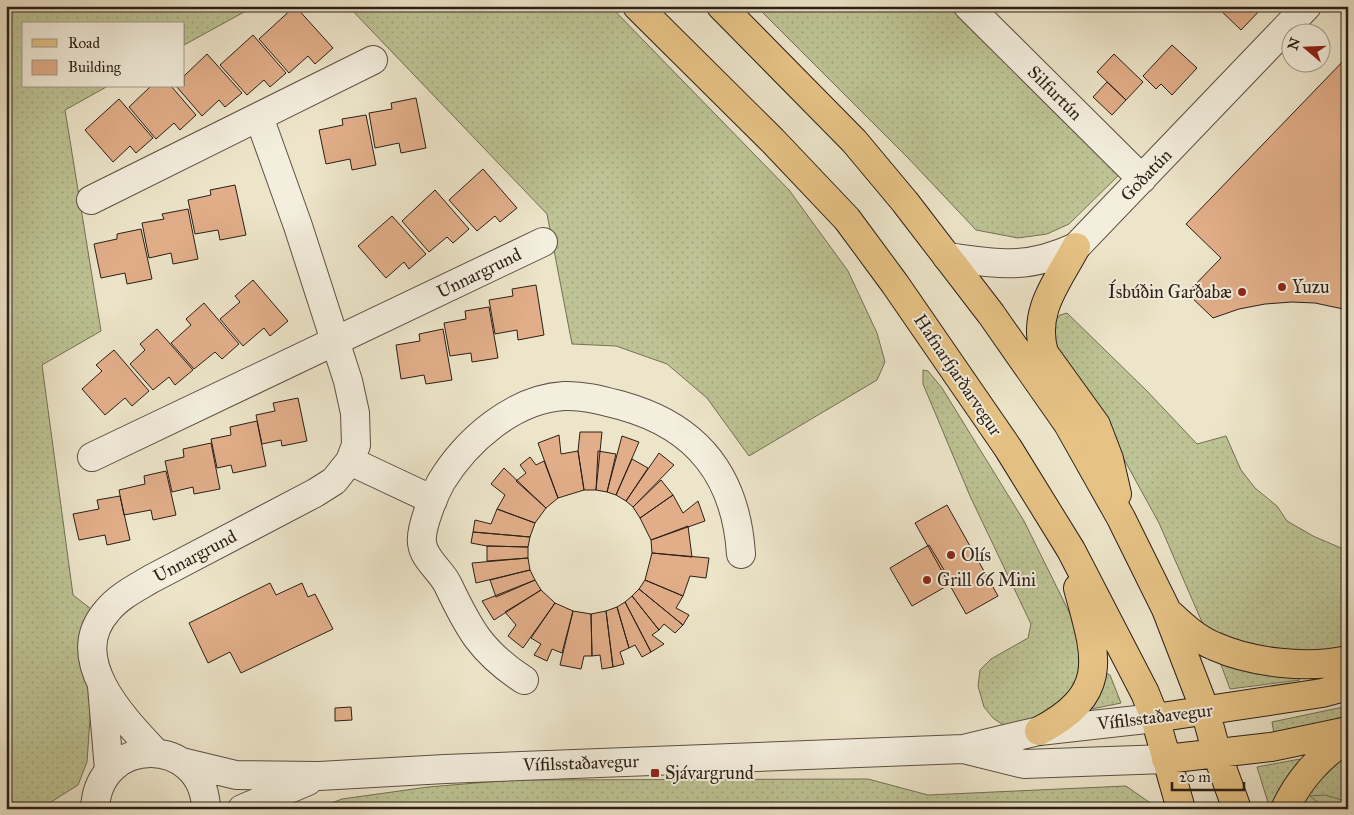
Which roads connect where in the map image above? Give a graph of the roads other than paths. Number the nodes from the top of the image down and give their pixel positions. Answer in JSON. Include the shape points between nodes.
{"nodes":[{"id":1,"x":637,"y":6,"type":"edge"},
{"id":2,"x":721,"y":6,"type":"edge"},
{"id":3,"x":968,"y":6,"type":"edge"},
{"id":4,"x":1307,"y":6,"type":"edge"},
{"id":5,"x":372,"y":60,"type":"dead end"},
{"id":6,"x":259,"y":117,"type":"junction"},
{"id":7,"x":1142,"y":179,"type":"junction"},
{"id":8,"x":91,"y":200,"type":"dead end"},
{"id":9,"x":543,"y":242,"type":"dead end"},
{"id":10,"x":1076,"y":247,"type":"junction"},
{"id":11,"x":947,"y":256,"type":"junction"},
{"id":12,"x":335,"y":342,"type":"junction"},
{"id":13,"x":92,"y":457,"type":"dead end"},
{"id":14,"x":350,"y":462,"type":"junction"},
{"id":15,"x":433,"y":500,"type":"junction"},
{"id":16,"x":1121,"y":518,"type":"junction"},
{"id":17,"x":1071,"y":550,"type":"junction"},
{"id":18,"x":741,"y":554,"type":"dead end"},
{"id":19,"x":1166,"y":609,"type":"junction"},
{"id":20,"x":1348,"y":660,"type":"edge"},
{"id":21,"x":524,"y":680,"type":"dead end"},
{"id":22,"x":102,"y":684,"type":"junction"},
{"id":23,"x":1348,"y":686,"type":"edge"},
{"id":24,"x":1205,"y":710,"type":"junction"},
{"id":25,"x":1155,"y":718,"type":"junction"},
{"id":26,"x":1039,"y":731,"type":"junction"},
{"id":27,"x":1348,"y":731,"type":"edge"},
{"id":28,"x":1348,"y":737,"type":"edge"},
{"id":29,"x":963,"y":749,"type":"junction"},
{"id":30,"x":156,"y":753,"type":"junction"},
{"id":31,"x":1217,"y":754,"type":"junction"},
{"id":32,"x":1166,"y":759,"type":"junction"},
{"id":33,"x":182,"y":762,"type":"junction"},
{"id":34,"x":109,"y":770,"type":"junction"},
{"id":35,"x":319,"y":776,"type":"junction"},
{"id":36,"x":95,"y":809,"type":"edge"},
{"id":37,"x":206,"y":809,"type":"edge"},
{"id":38,"x":242,"y":809,"type":"edge"},
{"id":39,"x":1182,"y":809,"type":"edge"},
{"id":40,"x":1237,"y":809,"type":"edge"},
{"id":41,"x":1285,"y":809,"type":"edge"}],
"edges":[{"from":1,"to":17,"type":"main road","name":"Hafnarfjarðarvegur","via":[[847,219],[974,396]]},
{"from":2,"to":11,"type":"main road","via":[[854,141]]},
{"from":3,"to":7,"type":"street","name":"Silfurtún"},
{"from":4,"to":7,"type":"street","name":"Goðatún"},
{"from":5,"to":6,"type":"street"},
{"from":6,"to":8,"type":"street"},
{"from":6,"to":12,"type":"street","name":"Unnargrund"},
{"from":7,"to":10,"type":"street","name":"Goðatún"},
{"from":9,"to":12,"type":"street","name":"Unnargrund"},
{"from":10,"to":11,"type":"street","name":"Goðatún","via":[[1054,257],[1023,264],[1003,265]]},
{"from":10,"to":16,"type":"main road","via":[[1045,304],[1039,326],[1040,340],[1044,353],[1096,425],[1110,459]]},
{"from":11,"to":16,"type":"main road","via":[[1068,424]]},
{"from":12,"to":13,"type":"street","name":"Unnargrund"},
{"from":12,"to":14,"type":"street","name":"Unnargrund","via":[[355,413],[356,445]]},
{"from":14,"to":15,"type":"street"},
{"from":14,"to":22,"type":"street","name":"Unnargrund","via":[[334,482],[151,579],[108,610],[98,623],[92,655]]},
{"from":15,"to":18,"type":"street","via":[[460,455],[495,423],[540,401],[581,396],[650,415],[683,434],[700,449],[726,487],[738,523]]},
{"from":15,"to":21,"type":"street","via":[[422,543],[430,562],[444,576],[473,634],[488,652]]},
{"from":16,"to":19,"type":"main road"},
{"from":17,"to":25,"type":"main road","name":"Hafnarfjarðarvegur"},
{"from":17,"to":26,"type":"main road","via":[[1092,642],[1094,666],[1086,693],[1077,705],[1066,716]]},
{"from":19,"to":20,"type":"main road","via":[[1199,638],[1238,654],[1318,664]]},
{"from":19,"to":24,"type":"main road"},
{"from":22,"to":30,"type":"street","name":"Unnargrund","via":[[132,728]]},
{"from":22,"to":34,"type":"street","name":"Unnargrund"},
{"from":23,"to":24,"type":"main road","name":"Vífilsstaðavegur","via":[[1322,693]]},
{"from":24,"to":25,"type":"main road","name":"Vífilsstaðavegur"},
{"from":24,"to":31,"type":"main road"},
{"from":25,"to":26,"type":"street","name":"Vífilsstaðavegur"},
{"from":25,"to":32,"type":"main road","name":"Hafnarfjarðarvegur"},
{"from":26,"to":29,"type":"street","name":"Vífilsstaðavegur"},
{"from":27,"to":31,"type":"main road","name":"Vífilsstaðavegur","via":[[1271,748]]},
{"from":28,"to":41,"type":"main road","via":[[1308,770]]},
{"from":29,"to":32,"type":"street","name":"Vífilsstaðavegur","via":[[1024,764]]},
{"from":29,"to":35,"type":"street","name":"Vífilsstaðavegur"},
{"from":30,"to":33,"type":"street","name":"Vífilsstaðavegur"},
{"from":30,"to":34,"type":"street","name":"Vífilsstaðavegur","via":[[131,756]]},
{"from":31,"to":32,"type":"main road","name":"Vífilsstaðavegur"},
{"from":31,"to":40,"type":"main road"},
{"from":32,"to":39,"type":"main road","name":"Hafnarfjarðarvegur"},
{"from":33,"to":35,"type":"street","name":"Vífilsstaðavegur","via":[[236,775]]},
{"from":33,"to":37,"type":"street","name":"Vífilsstaðavegur","via":[[198,780]]},
{"from":34,"to":36,"type":"street","via":[[98,789]]},
{"from":35,"to":38,"type":"street","name":"Vífilsstaðavegur"}]}
